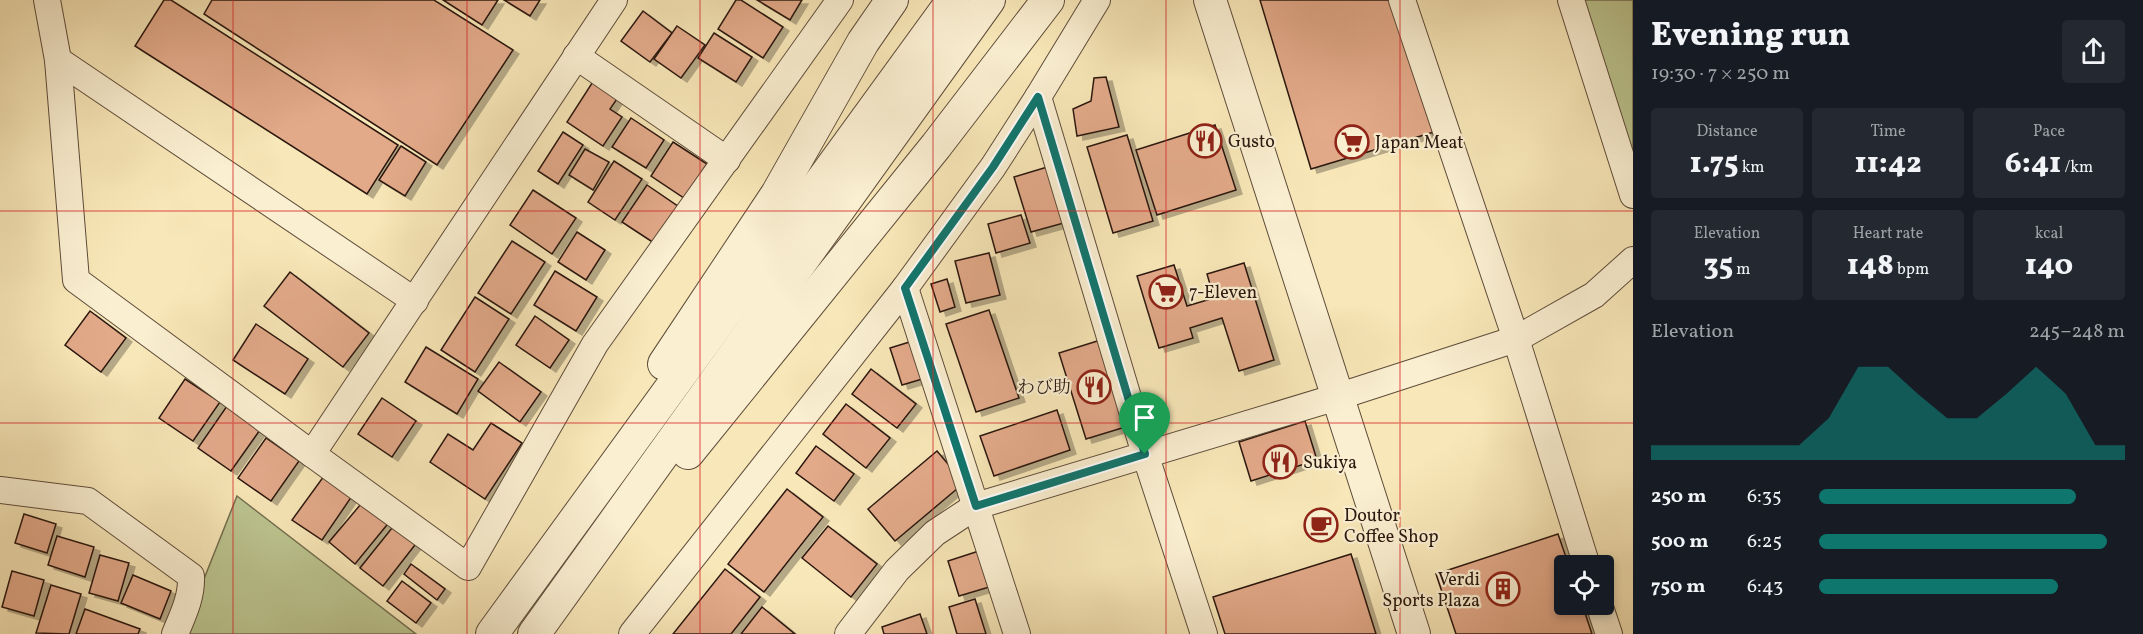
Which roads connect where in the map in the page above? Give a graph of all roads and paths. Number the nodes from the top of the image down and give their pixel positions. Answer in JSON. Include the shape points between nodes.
{"nodes":[{"id":1,"x":47,"y":0,"type":"edge"},
{"id":2,"x":614,"y":0,"type":"edge"},
{"id":3,"x":840,"y":0,"type":"edge"},
{"id":4,"x":892,"y":0,"type":"edge"},
{"id":5,"x":953,"y":0,"type":"edge"},
{"id":6,"x":989,"y":0,"type":"edge"},
{"id":7,"x":1048,"y":0,"type":"edge"},
{"id":8,"x":1096,"y":0,"type":"edge"},
{"id":9,"x":1210,"y":0,"type":"edge"},
{"id":10,"x":1402,"y":0,"type":"edge"},
{"id":11,"x":1571,"y":0,"type":"edge"},
{"id":12,"x":576,"y":56,"type":"junction"},
{"id":13,"x":58,"y":60,"type":"junction"},
{"id":14,"x":1038,"y":97,"type":"junction"},
{"id":15,"x":727,"y":160,"type":"junction"},
{"id":16,"x":1633,"y":195,"type":"edge"},
{"id":17,"x":1633,"y":260,"type":"edge"},
{"id":18,"x":905,"y":288,"type":"junction"},
{"id":19,"x":415,"y":301,"type":"junction"},
{"id":20,"x":1516,"y":339,"type":"junction"},
{"id":21,"x":1337,"y":397,"type":"junction"},
{"id":22,"x":312,"y":454,"type":"junction"},
{"id":23,"x":1145,"y":454,"type":"junction"},
{"id":24,"x":0,"y":490,"type":"edge"},
{"id":25,"x":976,"y":506,"type":"junction"},
{"id":26,"x":574,"y":520,"type":"junction"},
{"id":27,"x":608,"y":532,"type":"junction"},
{"id":28,"x":1584,"y":555,"type":"edge"},
{"id":29,"x":1603,"y":615,"type":"edge"},
{"id":30,"x":175,"y":634,"type":"edge"},
{"id":31,"x":492,"y":634,"type":"edge"},
{"id":32,"x":534,"y":634,"type":"edge"},
{"id":33,"x":632,"y":634,"type":"edge"},
{"id":34,"x":848,"y":634,"type":"edge"},
{"id":35,"x":1017,"y":634,"type":"edge"},
{"id":36,"x":1204,"y":634,"type":"edge"},
{"id":37,"x":1414,"y":634,"type":"edge"},
{"id":38,"x":1609,"y":634,"type":"edge"}],
"edges":[{"from":1,"to":13,"type":"street"},
{"from":2,"to":12,"type":"street"},
{"from":3,"to":15,"type":"street"},
{"from":4,"to":26,"type":"street","via":[[863,42],[777,194],[584,484]]},
{"from":5,"to":26,"type":"street"},
{"from":6,"to":27,"type":"street"},
{"from":7,"to":27,"type":"street","via":[[804,312],[645,505]]},
{"from":8,"to":14,"type":"street"},
{"from":9,"to":21,"type":"street"},
{"from":10,"to":20,"type":"street"},
{"from":11,"to":16,"type":"street"},
{"from":12,"to":15,"type":"street"},
{"from":12,"to":19,"type":"street"},
{"from":13,"to":19,"type":"street"},
{"from":13,"to":22,"type":"street","via":[[76,280]]},
{"from":14,"to":18,"type":"street","via":[[993,167]]},
{"from":14,"to":23,"type":"street"},
{"from":15,"to":22,"type":"street","via":[[596,344],[468,567]]},
{"from":17,"to":20,"type":"street","via":[[1594,295]]},
{"from":18,"to":25,"type":"street"},
{"from":18,"to":33,"type":"street"},
{"from":19,"to":22,"type":"street"},
{"from":20,"to":21,"type":"street"},
{"from":20,"to":28,"type":"street"},
{"from":21,"to":23,"type":"street"},
{"from":21,"to":37,"type":"street"},
{"from":23,"to":25,"type":"street"},
{"from":23,"to":36,"type":"street"},
{"from":24,"to":30,"type":"street","via":[[88,501],[190,576],[188,603]]},
{"from":25,"to":34,"type":"street","via":[[935,533],[897,570]]},
{"from":25,"to":35,"type":"street"},
{"from":26,"to":31,"type":"street"},
{"from":27,"to":32,"type":"street"},
{"from":29,"to":38,"type":"street"}]}
